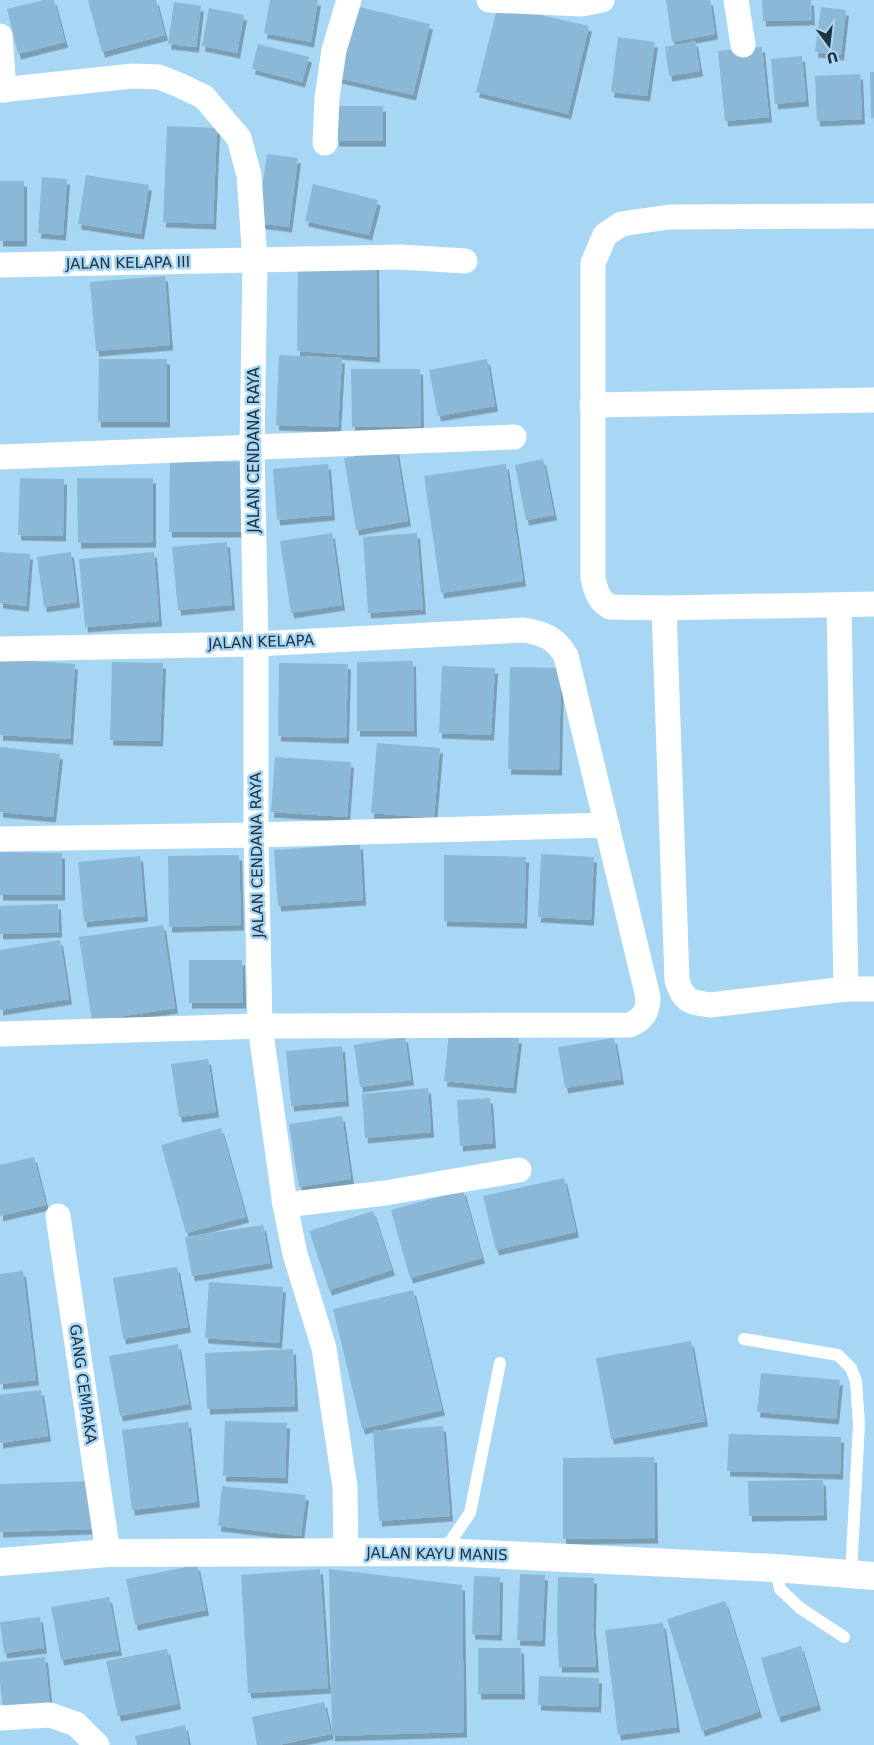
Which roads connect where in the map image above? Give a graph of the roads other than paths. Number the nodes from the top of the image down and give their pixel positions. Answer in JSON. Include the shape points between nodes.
{"nodes":[{"id":1,"x":349,"y":0,"type":"edge"},
{"id":2,"x":489,"y":0,"type":"edge"},
{"id":3,"x":602,"y":0,"type":"edge"},
{"id":4,"x":736,"y":0,"type":"edge"},
{"id":5,"x":0,"y":36,"type":"edge"},
{"id":6,"x":743,"y":45,"type":"dead end"},
{"id":7,"x":2,"y":90,"type":"edge"},
{"id":8,"x":325,"y":143,"type":"dead end"},
{"id":9,"x":874,"y":216,"type":"edge"},
{"id":10,"x":255,"y":261,"type":"junction"},
{"id":11,"x":465,"y":261,"type":"dead end"},
{"id":12,"x":0,"y":265,"type":"edge"},
{"id":13,"x":874,"y":400,"type":"edge"},
{"id":14,"x":592,"y":405,"type":"junction"},
{"id":15,"x":514,"y":437,"type":"dead end"},
{"id":16,"x":252,"y":448,"type":"junction"},
{"id":17,"x":0,"y":457,"type":"edge"},
{"id":18,"x":874,"y":604,"type":"edge"},
{"id":19,"x":839,"y":606,"type":"junction"},
{"id":20,"x":664,"y":608,"type":"junction"},
{"id":21,"x":256,"y":644,"type":"junction"},
{"id":22,"x":0,"y":650,"type":"edge"},
{"id":23,"x":606,"y":825,"type":"junction"},
{"id":24,"x":256,"y":835,"type":"junction"},
{"id":25,"x":0,"y":839,"type":"edge"},
{"id":26,"x":846,"y":989,"type":"junction"},
{"id":27,"x":874,"y":989,"type":"edge"},
{"id":28,"x":260,"y":1026,"type":"junction"},
{"id":29,"x":0,"y":1034,"type":"edge"},
{"id":30,"x":519,"y":1170,"type":"dead end"},
{"id":31,"x":285,"y":1205,"type":"junction"},
{"id":32,"x":58,"y":1216,"type":"dead end"},
{"id":33,"x":744,"y":1339,"type":"dead end"},
{"id":34,"x":500,"y":1363,"type":"dead end"},
{"id":35,"x":346,"y":1552,"type":"junction"},
{"id":36,"x":443,"y":1552,"type":"junction"},
{"id":37,"x":108,"y":1553,"type":"junction"},
{"id":38,"x":0,"y":1562,"type":"edge"},
{"id":39,"x":775,"y":1568,"type":"junction"},
{"id":40,"x":862,"y":1575,"type":"edge"},
{"id":41,"x":844,"y":1637,"type":"dead end"},
{"id":42,"x":0,"y":1718,"type":"edge"},
{"id":43,"x":97,"y":1745,"type":"edge"}],
"edges":[{"from":1,"to":8,"type":"street","via":[[334,50]]},
{"from":2,"to":3,"type":"street","via":[[582,4]]},
{"from":4,"to":6,"type":"street"},
{"from":5,"to":7,"type":"street"},
{"from":7,"to":10,"type":"street","name":"JALAN CENDANA RAYA","via":[[133,76],[159,77],[204,98],[239,138],[249,176]]},
{"from":9,"to":14,"type":"street","via":[[669,217],[621,224],[604,235],[593,263]]},
{"from":10,"to":11,"type":"street","name":"JALAN KELAPA III","via":[[401,257]]},
{"from":10,"to":12,"type":"street","name":"JALAN KELAPA III"},
{"from":10,"to":16,"type":"street","name":"JALAN CENDANA RAYA"},
{"from":13,"to":14,"type":"street"},
{"from":14,"to":20,"type":"street","via":[[595,591],[610,607]]},
{"from":15,"to":16,"type":"street"},
{"from":16,"to":17,"type":"street"},
{"from":16,"to":21,"type":"street","name":"JALAN CENDANA RAYA"},
{"from":18,"to":19,"type":"street"},
{"from":19,"to":20,"type":"street"},
{"from":19,"to":26,"type":"street"},
{"from":20,"to":26,"type":"street","via":[[677,980],[681,993],[691,1002],[710,1005]]},
{"from":21,"to":22,"type":"street","name":"JALAN KELAPA"},
{"from":21,"to":23,"type":"street","name":"JALAN KELAPA","via":[[522,630],[545,635],[560,646],[566,656]]},
{"from":21,"to":24,"type":"street","name":"JALAN CENDANA RAYA"},
{"from":23,"to":24,"type":"street"},
{"from":23,"to":28,"type":"street","name":"JALAN KELAPA","via":[[648,997],[648,1008],[641,1020],[630,1025]]},
{"from":24,"to":25,"type":"street"},
{"from":24,"to":28,"type":"street","name":"JALAN CENDANA RAYA"},
{"from":26,"to":27,"type":"street"},
{"from":28,"to":29,"type":"street","name":"JALAN KELAPA"},
{"from":28,"to":31,"type":"street","name":"JALAN CENDANA RAYA"},
{"from":30,"to":31,"type":"street","via":[[385,1193]]},
{"from":31,"to":35,"type":"street","name":"JALAN CENDANA RAYA","via":[[295,1254],[324,1348],[344,1487]]},
{"from":32,"to":37,"type":"street","name":"GANG CEMPAKA"},
{"from":33,"to":40,"type":"lane","via":[[838,1354],[851,1368],[856,1381],[859,1424]]},
{"from":34,"to":36,"type":"lane","via":[[470,1513]]},
{"from":35,"to":36,"type":"street","name":"JALAN KAYU MANIS"},
{"from":35,"to":37,"type":"street","name":"JALAN KAYU MANIS"},
{"from":36,"to":39,"type":"street","name":"JALAN KAYU MANIS"},
{"from":37,"to":38,"type":"street","name":"JALAN KAYU MANIS"},
{"from":39,"to":40,"type":"street","name":"JALAN KAYU MANIS"},
{"from":39,"to":41,"type":"lane","via":[[780,1589],[800,1608]]},
{"from":42,"to":43,"type":"street","via":[[50,1715],[76,1724]]}]}
